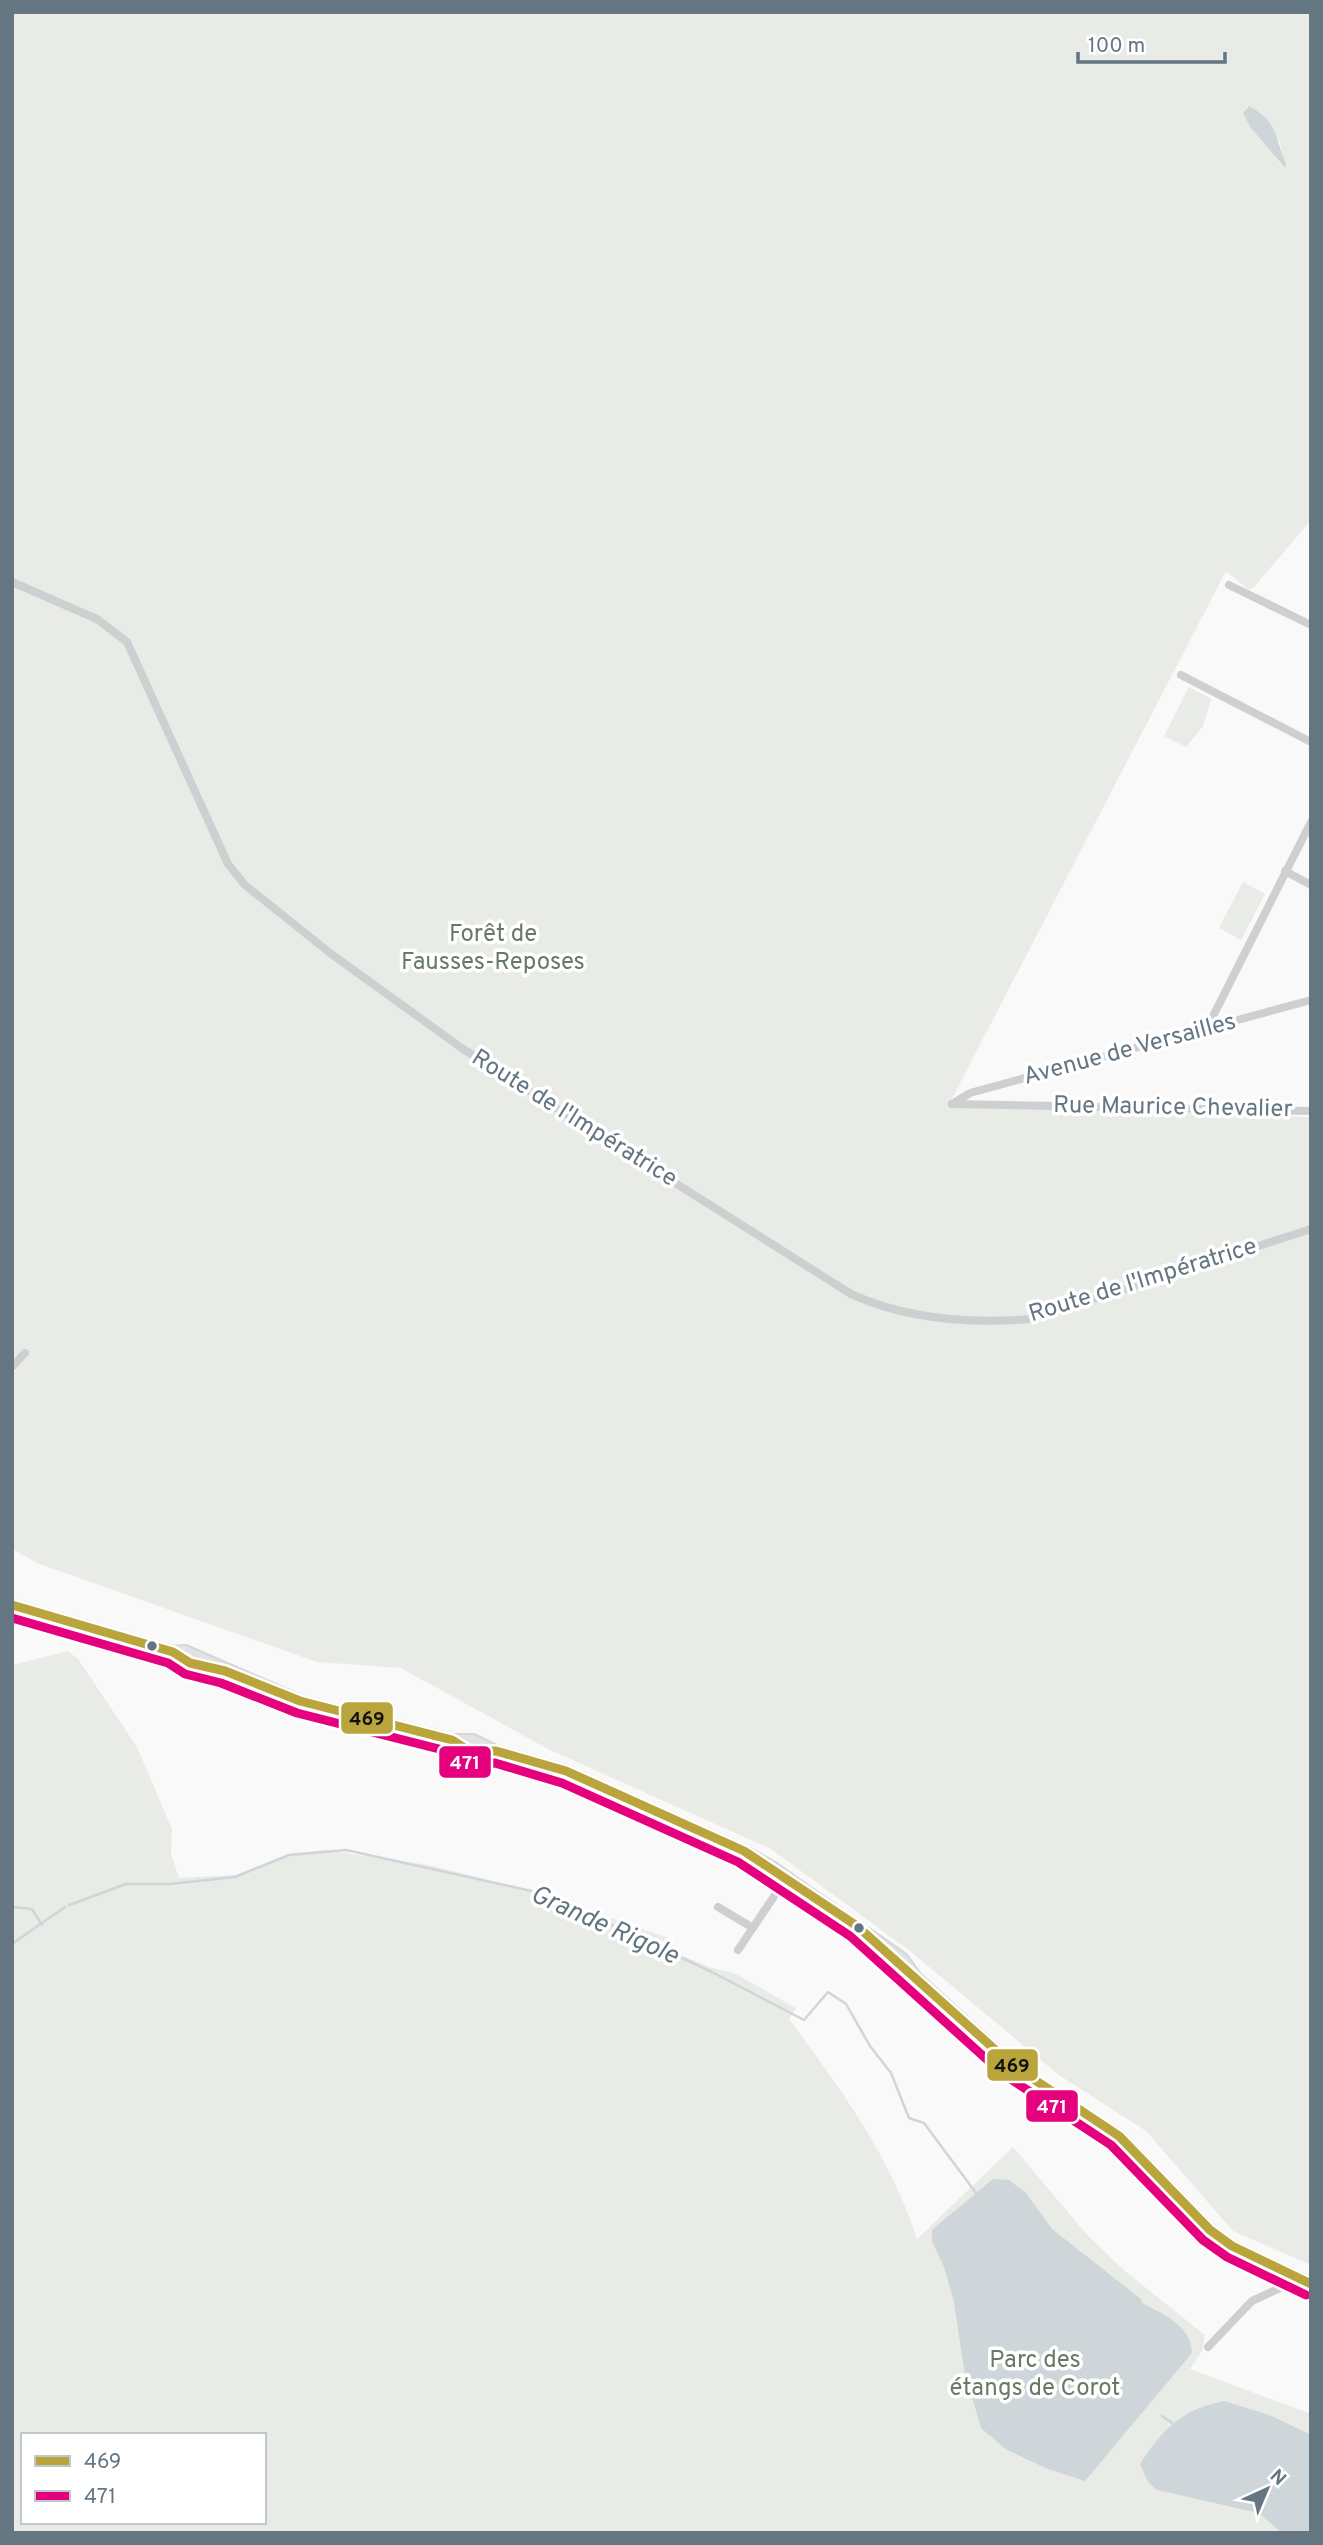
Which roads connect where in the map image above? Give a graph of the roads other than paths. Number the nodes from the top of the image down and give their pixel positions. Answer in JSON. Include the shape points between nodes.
{"nodes":[{"id":1,"x":12,"y":582,"type":"edge"},
{"id":2,"x":1229,"y":585,"type":"dead end"},
{"id":3,"x":1311,"y":625,"type":"edge"},
{"id":4,"x":1181,"y":675,"type":"dead end"},
{"id":5,"x":1311,"y":741,"type":"edge"},
{"id":6,"x":1311,"y":822,"type":"edge"},
{"id":7,"x":1285,"y":871,"type":"junction"},
{"id":8,"x":1311,"y":885,"type":"edge"},
{"id":9,"x":1311,"y":1000,"type":"edge"},
{"id":10,"x":1206,"y":1030,"type":"junction"},
{"id":11,"x":952,"y":1104,"type":"joint"},
{"id":12,"x":1311,"y":1111,"type":"edge"},
{"id":13,"x":1311,"y":1229,"type":"edge"},
{"id":14,"x":25,"y":1353,"type":"dead end"},
{"id":15,"x":12,"y":1367,"type":"edge"},
{"id":16,"x":12,"y":1605,"type":"edge"},
{"id":17,"x":787,"y":1877,"type":"junction"},
{"id":18,"x":718,"y":1907,"type":"dead end"},
{"id":19,"x":753,"y":1928,"type":"junction"},
{"id":20,"x":738,"y":1950,"type":"dead end"},
{"id":21,"x":1296,"y":2277,"type":"junction"},
{"id":22,"x":1311,"y":2284,"type":"edge"},
{"id":23,"x":1208,"y":2347,"type":"dead end"}],
"edges":[{"from":1,"to":13,"type":"street","name":"Route de l'Impératrice","via":[[97,619],[127,642],[228,864],[261,899],[463,1049],[851,1294],[880,1306],[947,1320],[987,1323],[1032,1318]]},
{"from":2,"to":3,"type":"street"},
{"from":4,"to":5,"type":"street"},
{"from":6,"to":7,"type":"street"},
{"from":7,"to":8,"type":"street"},
{"from":7,"to":10,"type":"street"},
{"from":9,"to":10,"type":"street","name":"Avenue de Versailles"},
{"from":10,"to":11,"type":"street","name":"Avenue de Versailles","via":[[970,1093]]},
{"from":11,"to":12,"type":"street","name":"Rue Maurice Chevalier"},
{"from":14,"to":15,"type":"street"},
{"from":16,"to":17,"type":"main road","via":[[173,1652],[202,1668],[225,1671],[300,1701],[452,1740],[471,1752],[496,1751],[566,1771],[744,1851]]},
{"from":17,"to":19,"type":"street"},
{"from":17,"to":21,"type":"main road","via":[[903,1959],[915,1976],[1011,2064],[1119,2136],[1210,2230]]},
{"from":18,"to":19,"type":"street"},
{"from":19,"to":20,"type":"street"},
{"from":21,"to":22,"type":"main road"},
{"from":21,"to":23,"type":"street","via":[[1252,2301]]}]}
